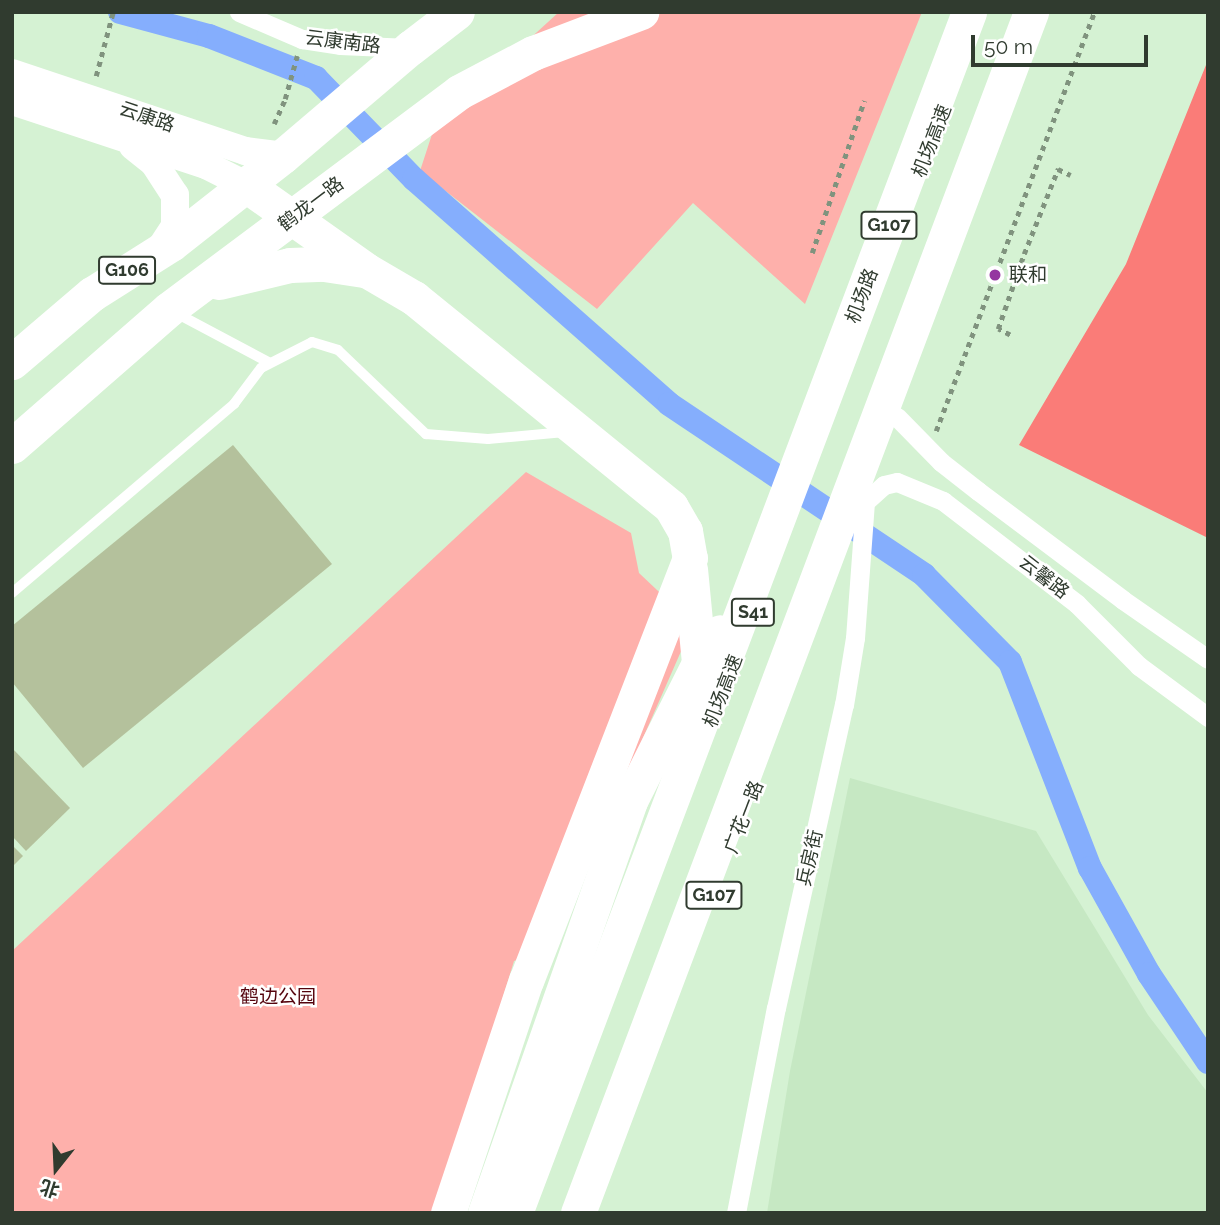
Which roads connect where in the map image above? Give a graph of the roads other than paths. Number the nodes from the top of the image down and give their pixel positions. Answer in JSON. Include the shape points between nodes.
{"nodes":[{"id":1,"x":239,"y":12,"type":"edge"},
{"id":2,"x":457,"y":12,"type":"edge"},
{"id":3,"x":640,"y":12,"type":"edge"},
{"id":4,"x":969,"y":12,"type":"edge"},
{"id":5,"x":980,"y":12,"type":"edge"},
{"id":6,"x":1031,"y":12,"type":"edge"},
{"id":7,"x":1047,"y":12,"type":"edge"},
{"id":8,"x":410,"y":48,"type":"junction"},
{"id":9,"x":12,"y":73,"type":"edge"},
{"id":10,"x":12,"y":101,"type":"edge"},
{"id":11,"x":117,"y":134,"type":"junction"},
{"id":12,"x":283,"y":156,"type":"junction"},
{"id":13,"x":246,"y":185,"type":"junction"},
{"id":14,"x":293,"y":218,"type":"junction"},
{"id":15,"x":159,"y":251,"type":"junction"},
{"id":16,"x":366,"y":270,"type":"junction"},
{"id":17,"x":177,"y":304,"type":"junction"},
{"id":18,"x":14,"y":358,"type":"edge"},
{"id":19,"x":270,"y":363,"type":"junction"},
{"id":20,"x":897,"y":417,"type":"junction"},
{"id":21,"x":576,"y":431,"type":"junction"},
{"id":22,"x":12,"y":446,"type":"edge"},
{"id":23,"x":865,"y":503,"type":"junction"},
{"id":24,"x":690,"y":558,"type":"junction"},
{"id":25,"x":755,"y":579,"type":"junction"},
{"id":26,"x":848,"y":582,"type":"junction"},
{"id":27,"x":12,"y":593,"type":"edge"},
{"id":28,"x":1208,"y":659,"type":"edge"},
{"id":29,"x":699,"y":663,"type":"junction"},
{"id":30,"x":1208,"y":717,"type":"edge"},
{"id":31,"x":448,"y":1213,"type":"edge"},
{"id":32,"x":485,"y":1213,"type":"edge"},
{"id":33,"x":515,"y":1213,"type":"edge"},
{"id":34,"x":527,"y":1213,"type":"edge"},
{"id":35,"x":578,"y":1213,"type":"edge"},
{"id":36,"x":596,"y":1213,"type":"edge"},
{"id":37,"x":736,"y":1213,"type":"edge"}],
"edges":[{"from":1,"to":8,"type":"street","name":"云康南路","via":[[302,39]]},
{"from":2,"to":8,"type":"highway","number":"G106"},
{"from":3,"to":14,"type":"highway","name":"鹤龙一路","number":"G106","via":[[533,53],[459,92]]},
{"from":4,"to":25,"type":"highway","name":"机场路","number":"G107"},
{"from":5,"to":34,"type":"highway","name":"机场高速","number":"S41"},
{"from":6,"to":35,"type":"highway","number":"S41"},
{"from":7,"to":20,"type":"highway","number":"G107"},
{"from":8,"to":12,"type":"highway","number":"G106"},
{"from":9,"to":12,"type":"street","name":"云康路","via":[[245,151]]},
{"from":10,"to":11,"type":"street","name":"云康路"},
{"from":11,"to":13,"type":"street","name":"云康路"},
{"from":11,"to":15,"type":"street","via":[[154,163],[175,195],[175,226]]},
{"from":12,"to":13,"type":"highway","number":"G106"},
{"from":13,"to":14,"type":"highway"},
{"from":13,"to":15,"type":"highway","number":"G106"},
{"from":14,"to":16,"type":"highway"},
{"from":14,"to":17,"type":"highway","name":"鹤龙一路","number":"G106"},
{"from":15,"to":18,"type":"highway","number":"G106","via":[[92,294]]},
{"from":16,"to":17,"type":"highway","number":"G106","via":[[290,265],[231,278]]},
{"from":16,"to":21,"type":"highway","via":[[414,298]]},
{"from":17,"to":19,"type":"lane"},
{"from":17,"to":22,"type":"highway","name":"鹤龙一路","number":"G106"},
{"from":19,"to":21,"type":"lane","via":[[312,342],[338,350],[426,434],[488,439]]},
{"from":19,"to":27,"type":"lane","via":[[234,404]]},
{"from":20,"to":23,"type":"highway","number":"G107"},
{"from":20,"to":28,"type":"street","name":"云馨路","via":[[929,450],[1071,562]]},
{"from":21,"to":24,"type":"highway","via":[[671,507],[685,531]]},
{"from":23,"to":26,"type":"highway","name":"广花一路","number":"G107"},
{"from":23,"to":30,"type":"street","name":"云馨路","via":[[884,485],[897,482],[943,501],[1077,604],[1139,666]]},
{"from":24,"to":29,"type":"highway"},
{"from":24,"to":31,"type":"highway","via":[[526,980]]},
{"from":25,"to":29,"type":"highway"},
{"from":25,"to":33,"type":"highway","number":"G107"},
{"from":26,"to":36,"type":"highway","name":"广花一路","number":"G107"},
{"from":26,"to":37,"type":"street","name":"兵房街","via":[[844,705],[776,1008]]},
{"from":29,"to":32,"type":"highway","via":[[626,812]]}]}
